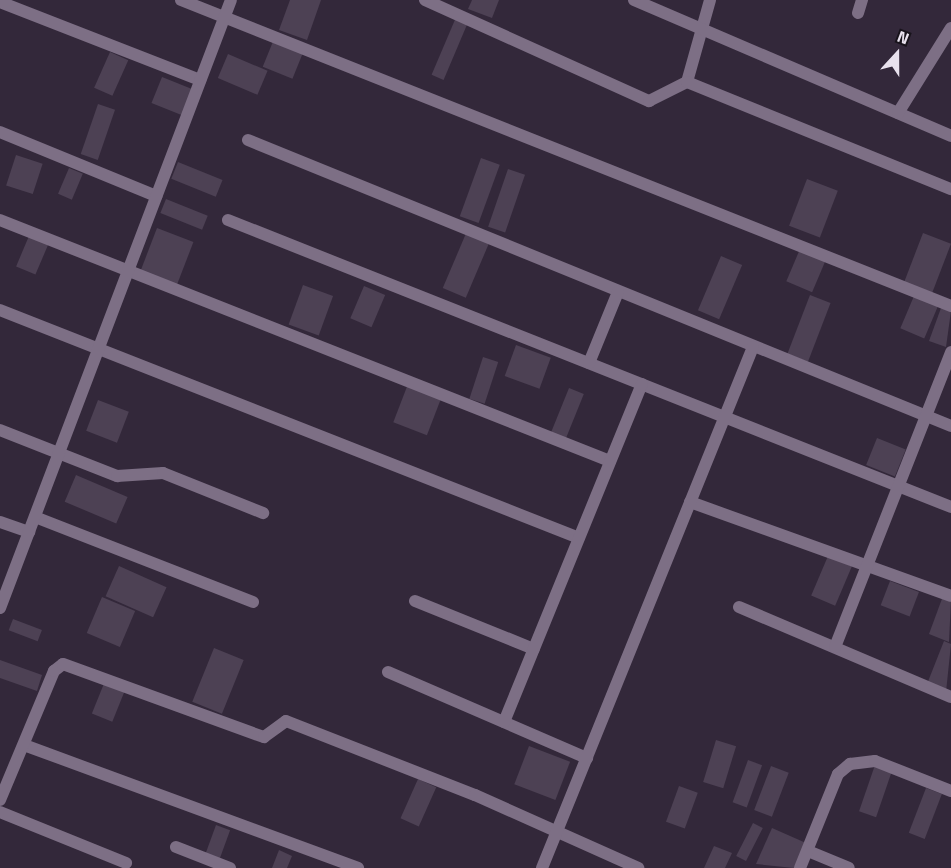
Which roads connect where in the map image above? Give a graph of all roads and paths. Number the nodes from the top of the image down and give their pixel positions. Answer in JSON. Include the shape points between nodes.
{"nodes":[{"id":1,"x":181,"y":0,"type":"edge"},
{"id":2,"x":231,"y":0,"type":"edge"},
{"id":3,"x":425,"y":0,"type":"edge"},
{"id":4,"x":634,"y":0,"type":"edge"},
{"id":5,"x":710,"y":0,"type":"edge"},
{"id":6,"x":862,"y":0,"type":"edge"},
{"id":7,"x":0,"y":2,"type":"edge"},
{"id":8,"x":858,"y":13,"type":"dead end"},
{"id":9,"x":224,"y":17,"type":"junction"},
{"id":10,"x":951,"y":28,"type":"edge"},
{"id":11,"x":702,"y":30,"type":"junction"},
{"id":12,"x":200,"y":80,"type":"junction"},
{"id":13,"x":687,"y":82,"type":"junction"},
{"id":14,"x":898,"y":113,"type":"junction"},
{"id":15,"x":0,"y":132,"type":"edge"},
{"id":16,"x":951,"y":136,"type":"edge"},
{"id":17,"x":248,"y":140,"type":"dead end"},
{"id":18,"x":951,"y":189,"type":"edge"},
{"id":19,"x":156,"y":196,"type":"junction"},
{"id":20,"x":0,"y":220,"type":"edge"},
{"id":21,"x":228,"y":220,"type":"dead end"},
{"id":22,"x":128,"y":272,"type":"junction"},
{"id":23,"x":618,"y":292,"type":"junction"},
{"id":24,"x":951,"y":306,"type":"edge"},
{"id":25,"x":0,"y":310,"type":"edge"},
{"id":26,"x":753,"y":347,"type":"junction"},
{"id":27,"x":99,"y":349,"type":"junction"},
{"id":28,"x":951,"y":352,"type":"edge"},
{"id":29,"x":589,"y":363,"type":"junction"},
{"id":30,"x":642,"y":384,"type":"junction"},
{"id":31,"x":725,"y":416,"type":"junction"},
{"id":32,"x":927,"y":416,"type":"junction"},
{"id":33,"x":951,"y":426,"type":"edge"},
{"id":34,"x":0,"y":430,"type":"edge"},
{"id":35,"x":59,"y":454,"type":"junction"},
{"id":36,"x":610,"y":461,"type":"junction"},
{"id":37,"x":898,"y":484,"type":"junction"},
{"id":38,"x":690,"y":502,"type":"junction"},
{"id":39,"x":951,"y":507,"type":"edge"},
{"id":40,"x":263,"y":513,"type":"dead end"},
{"id":41,"x":35,"y":517,"type":"junction"},
{"id":42,"x":0,"y":522,"type":"edge"},
{"id":43,"x":29,"y":532,"type":"junction"},
{"id":44,"x":579,"y":538,"type":"junction"},
{"id":45,"x":867,"y":566,"type":"junction"},
{"id":46,"x":951,"y":596,"type":"edge"},
{"id":47,"x":416,"y":601,"type":"dead end"},
{"id":48,"x":253,"y":602,"type":"dead end"},
{"id":49,"x":0,"y":607,"type":"edge"},
{"id":50,"x":739,"y":607,"type":"dead end"},
{"id":51,"x":835,"y":647,"type":"junction"},
{"id":52,"x":534,"y":649,"type":"junction"},
{"id":53,"x":387,"y":672,"type":"dead end"},
{"id":54,"x":951,"y":698,"type":"edge"},
{"id":55,"x":504,"y":723,"type":"junction"},
{"id":56,"x":24,"y":745,"type":"junction"},
{"id":57,"x":587,"y":758,"type":"junction"},
{"id":58,"x":951,"y":791,"type":"edge"},
{"id":59,"x":0,"y":799,"type":"edge"},
{"id":60,"x":0,"y":812,"type":"edge"},
{"id":61,"x":558,"y":830,"type":"junction"},
{"id":62,"x":176,"y":847,"type":"dead end"},
{"id":63,"x":808,"y":851,"type":"junction"},
{"id":64,"x":126,"y":863,"type":"dead end"},
{"id":65,"x":230,"y":868,"type":"edge"},
{"id":66,"x":358,"y":868,"type":"edge"},
{"id":67,"x":542,"y":868,"type":"edge"},
{"id":68,"x":638,"y":868,"type":"edge"},
{"id":69,"x":800,"y":868,"type":"edge"},
{"id":70,"x":849,"y":868,"type":"edge"}],
"edges":[{"from":1,"to":9,"type":"street"},
{"from":2,"to":9,"type":"street"},
{"from":3,"to":13,"type":"street","via":[[641,100],[658,100]]},
{"from":4,"to":11,"type":"street"},
{"from":5,"to":11,"type":"street"},
{"from":6,"to":8,"type":"street"},
{"from":7,"to":12,"type":"street"},
{"from":9,"to":12,"type":"street"},
{"from":9,"to":24,"type":"street"},
{"from":10,"to":14,"type":"street"},
{"from":11,"to":13,"type":"street"},
{"from":11,"to":14,"type":"street"},
{"from":12,"to":19,"type":"street"},
{"from":13,"to":18,"type":"street"},
{"from":14,"to":16,"type":"street"},
{"from":15,"to":19,"type":"street"},
{"from":17,"to":23,"type":"street"},
{"from":19,"to":22,"type":"street"},
{"from":20,"to":22,"type":"street"},
{"from":21,"to":29,"type":"street"},
{"from":22,"to":27,"type":"street"},
{"from":22,"to":36,"type":"street"},
{"from":23,"to":26,"type":"street"},
{"from":23,"to":29,"type":"street"},
{"from":25,"to":27,"type":"street"},
{"from":26,"to":31,"type":"street"},
{"from":26,"to":32,"type":"street"},
{"from":27,"to":35,"type":"street"},
{"from":27,"to":44,"type":"street"},
{"from":28,"to":32,"type":"street"},
{"from":29,"to":30,"type":"street"},
{"from":30,"to":31,"type":"street"},
{"from":30,"to":36,"type":"street"},
{"from":31,"to":37,"type":"street"},
{"from":31,"to":38,"type":"street"},
{"from":32,"to":33,"type":"street"},
{"from":32,"to":37,"type":"street"},
{"from":34,"to":35,"type":"street"},
{"from":35,"to":40,"type":"street","via":[[126,479],[169,475]]},
{"from":35,"to":41,"type":"street"},
{"from":36,"to":44,"type":"street"},
{"from":37,"to":39,"type":"street"},
{"from":37,"to":45,"type":"street"},
{"from":38,"to":45,"type":"street"},
{"from":38,"to":57,"type":"street"},
{"from":41,"to":43,"type":"street"},
{"from":41,"to":48,"type":"street"},
{"from":42,"to":43,"type":"street"},
{"from":43,"to":49,"type":"street"},
{"from":44,"to":52,"type":"street"},
{"from":45,"to":46,"type":"street"},
{"from":45,"to":51,"type":"street"},
{"from":47,"to":52,"type":"street"},
{"from":50,"to":51,"type":"street"},
{"from":51,"to":54,"type":"street"},
{"from":52,"to":55,"type":"street"},
{"from":53,"to":55,"type":"street"},
{"from":55,"to":57,"type":"street"},
{"from":56,"to":59,"type":"street"},
{"from":56,"to":61,"type":"street","via":[[54,671],[63,664],[264,737],[286,721]]},
{"from":56,"to":66,"type":"street"},
{"from":57,"to":61,"type":"street"},
{"from":58,"to":63,"type":"street","via":[[875,761],[855,761],[838,774]]},
{"from":60,"to":64,"type":"street"},
{"from":61,"to":67,"type":"street"},
{"from":61,"to":68,"type":"street"},
{"from":62,"to":65,"type":"street"},
{"from":63,"to":69,"type":"street"},
{"from":63,"to":70,"type":"street"}]}
